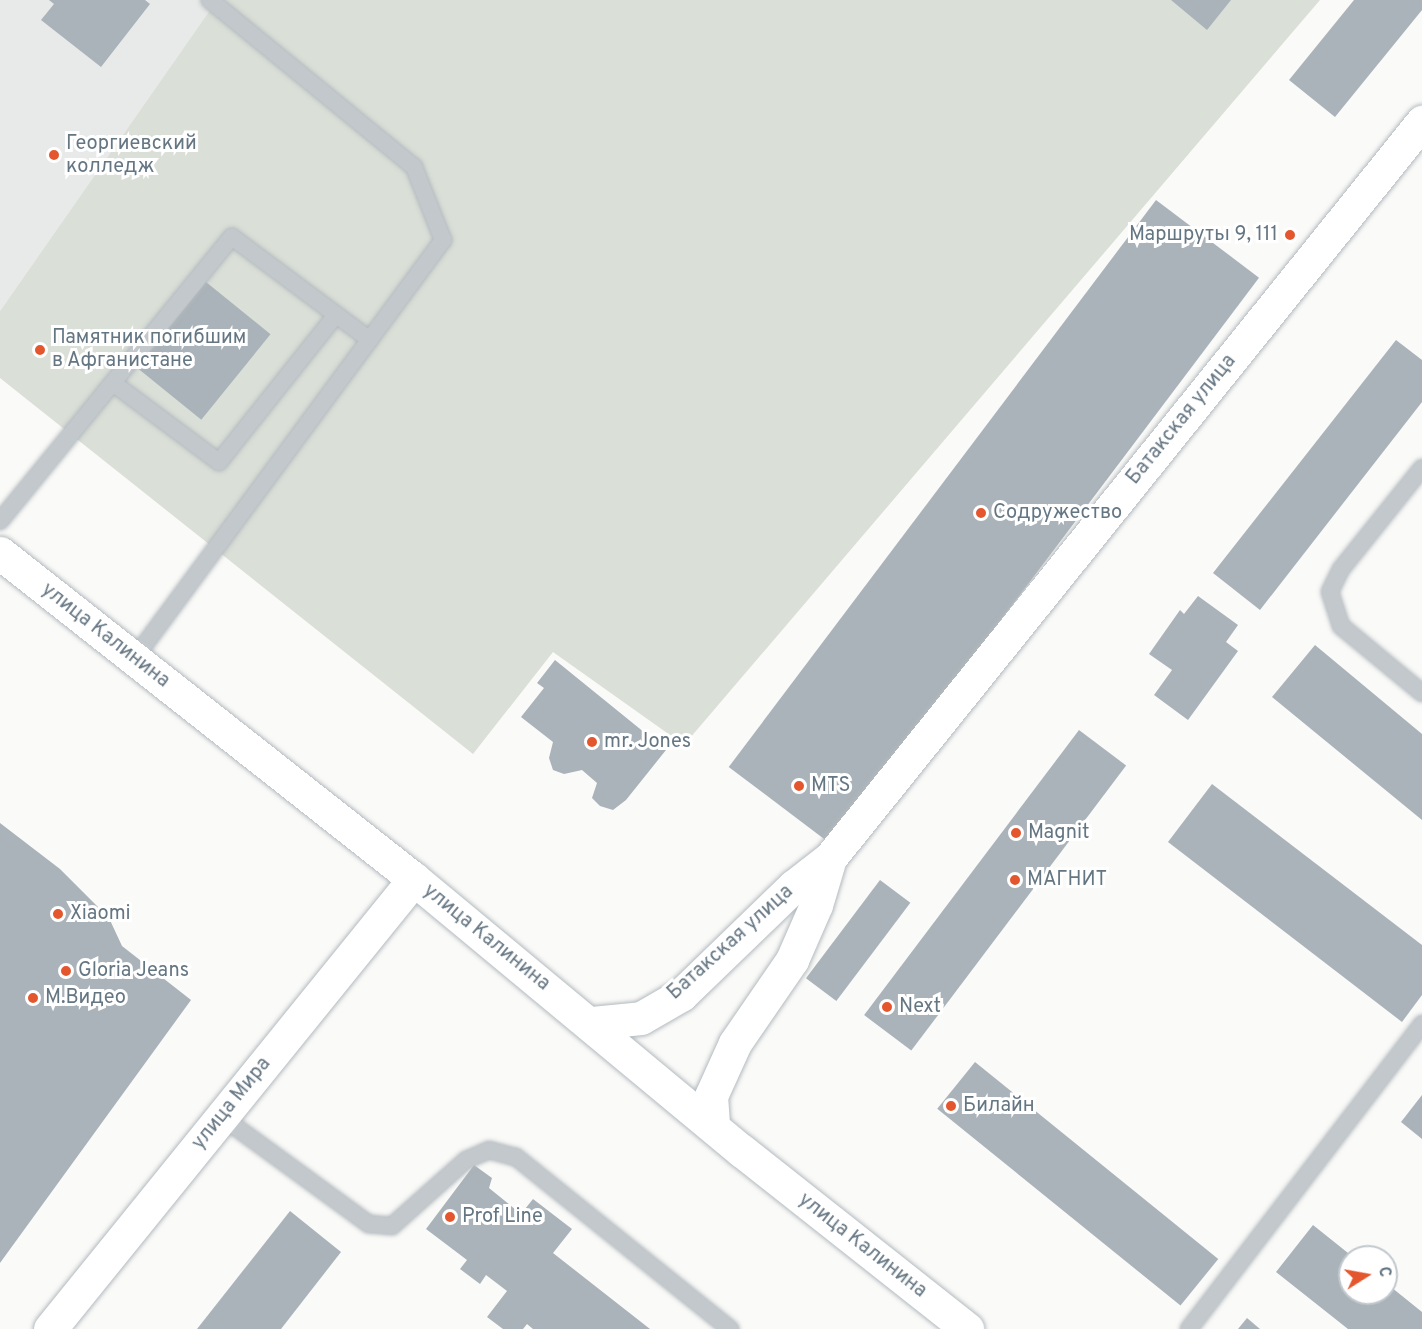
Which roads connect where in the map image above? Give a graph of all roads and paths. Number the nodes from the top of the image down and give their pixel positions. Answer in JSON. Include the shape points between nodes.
{"nodes":[{"id":1,"x":210,"y":0,"type":"edge"},
{"id":2,"x":1422,"y":122,"type":"edge"},
{"id":3,"x":336,"y":315,"type":"junction"},
{"id":4,"x":370,"y":340,"type":"junction"},
{"id":5,"x":113,"y":383,"type":"junction"},
{"id":6,"x":1422,"y":468,"type":"edge"},
{"id":7,"x":0,"y":522,"type":"edge"},
{"id":8,"x":0,"y":553,"type":"edge"},
{"id":9,"x":134,"y":659,"type":"junction"},
{"id":10,"x":1422,"y":693,"type":"edge"},
{"id":11,"x":830,"y":858,"type":"junction"},
{"id":12,"x":414,"y":879,"type":"junction"},
{"id":13,"x":592,"y":1023,"type":"junction"},
{"id":14,"x":1422,"y":1024,"type":"edge"},
{"id":15,"x":222,"y":1117,"type":"junction"},
{"id":16,"x":712,"y":1124,"type":"junction"},
{"id":17,"x":50,"y":1329,"type":"edge"},
{"id":18,"x":730,"y":1329,"type":"edge"},
{"id":19,"x":967,"y":1329,"type":"edge"},
{"id":20,"x":1189,"y":1329,"type":"edge"}],
"edges":[{"from":1,"to":4,"type":"lane","via":[[414,167],[442,240]]},
{"from":2,"to":11,"type":"main road","name":"Батакская улица"},
{"from":3,"to":4,"type":"lane"},
{"from":3,"to":5,"type":"lane","via":[[232,237]]},
{"from":3,"to":5,"type":"lane","via":[[219,462]]},
{"from":4,"to":9,"type":"lane"},
{"from":5,"to":7,"type":"lane"},
{"from":6,"to":10,"type":"lane","via":[[1341,569],[1330,592],[1341,626]]},
{"from":8,"to":9,"type":"main road","name":"улица Калинина"},
{"from":9,"to":12,"type":"main road","name":"улица Калинина"},
{"from":11,"to":13,"type":"main road","name":"Батакская улица","via":[[794,886],[681,995],[641,1018]]},
{"from":11,"to":16,"type":"main road","name":"Батакская улица","via":[[816,905],[792,960],[735,1043],[711,1096]]},
{"from":12,"to":13,"type":"main road","name":"улица Калинина"},
{"from":12,"to":15,"type":"main road","name":"улица Мира"},
{"from":13,"to":16,"type":"main road","name":"улица Калинина"},
{"from":14,"to":20,"type":"lane"},
{"from":15,"to":17,"type":"main road","name":"улица Мира"},
{"from":15,"to":18,"type":"lane","via":[[369,1224],[392,1226],[474,1157],[489,1150],[516,1157]]},
{"from":16,"to":19,"type":"main road","name":"улица Калинина"}]}
